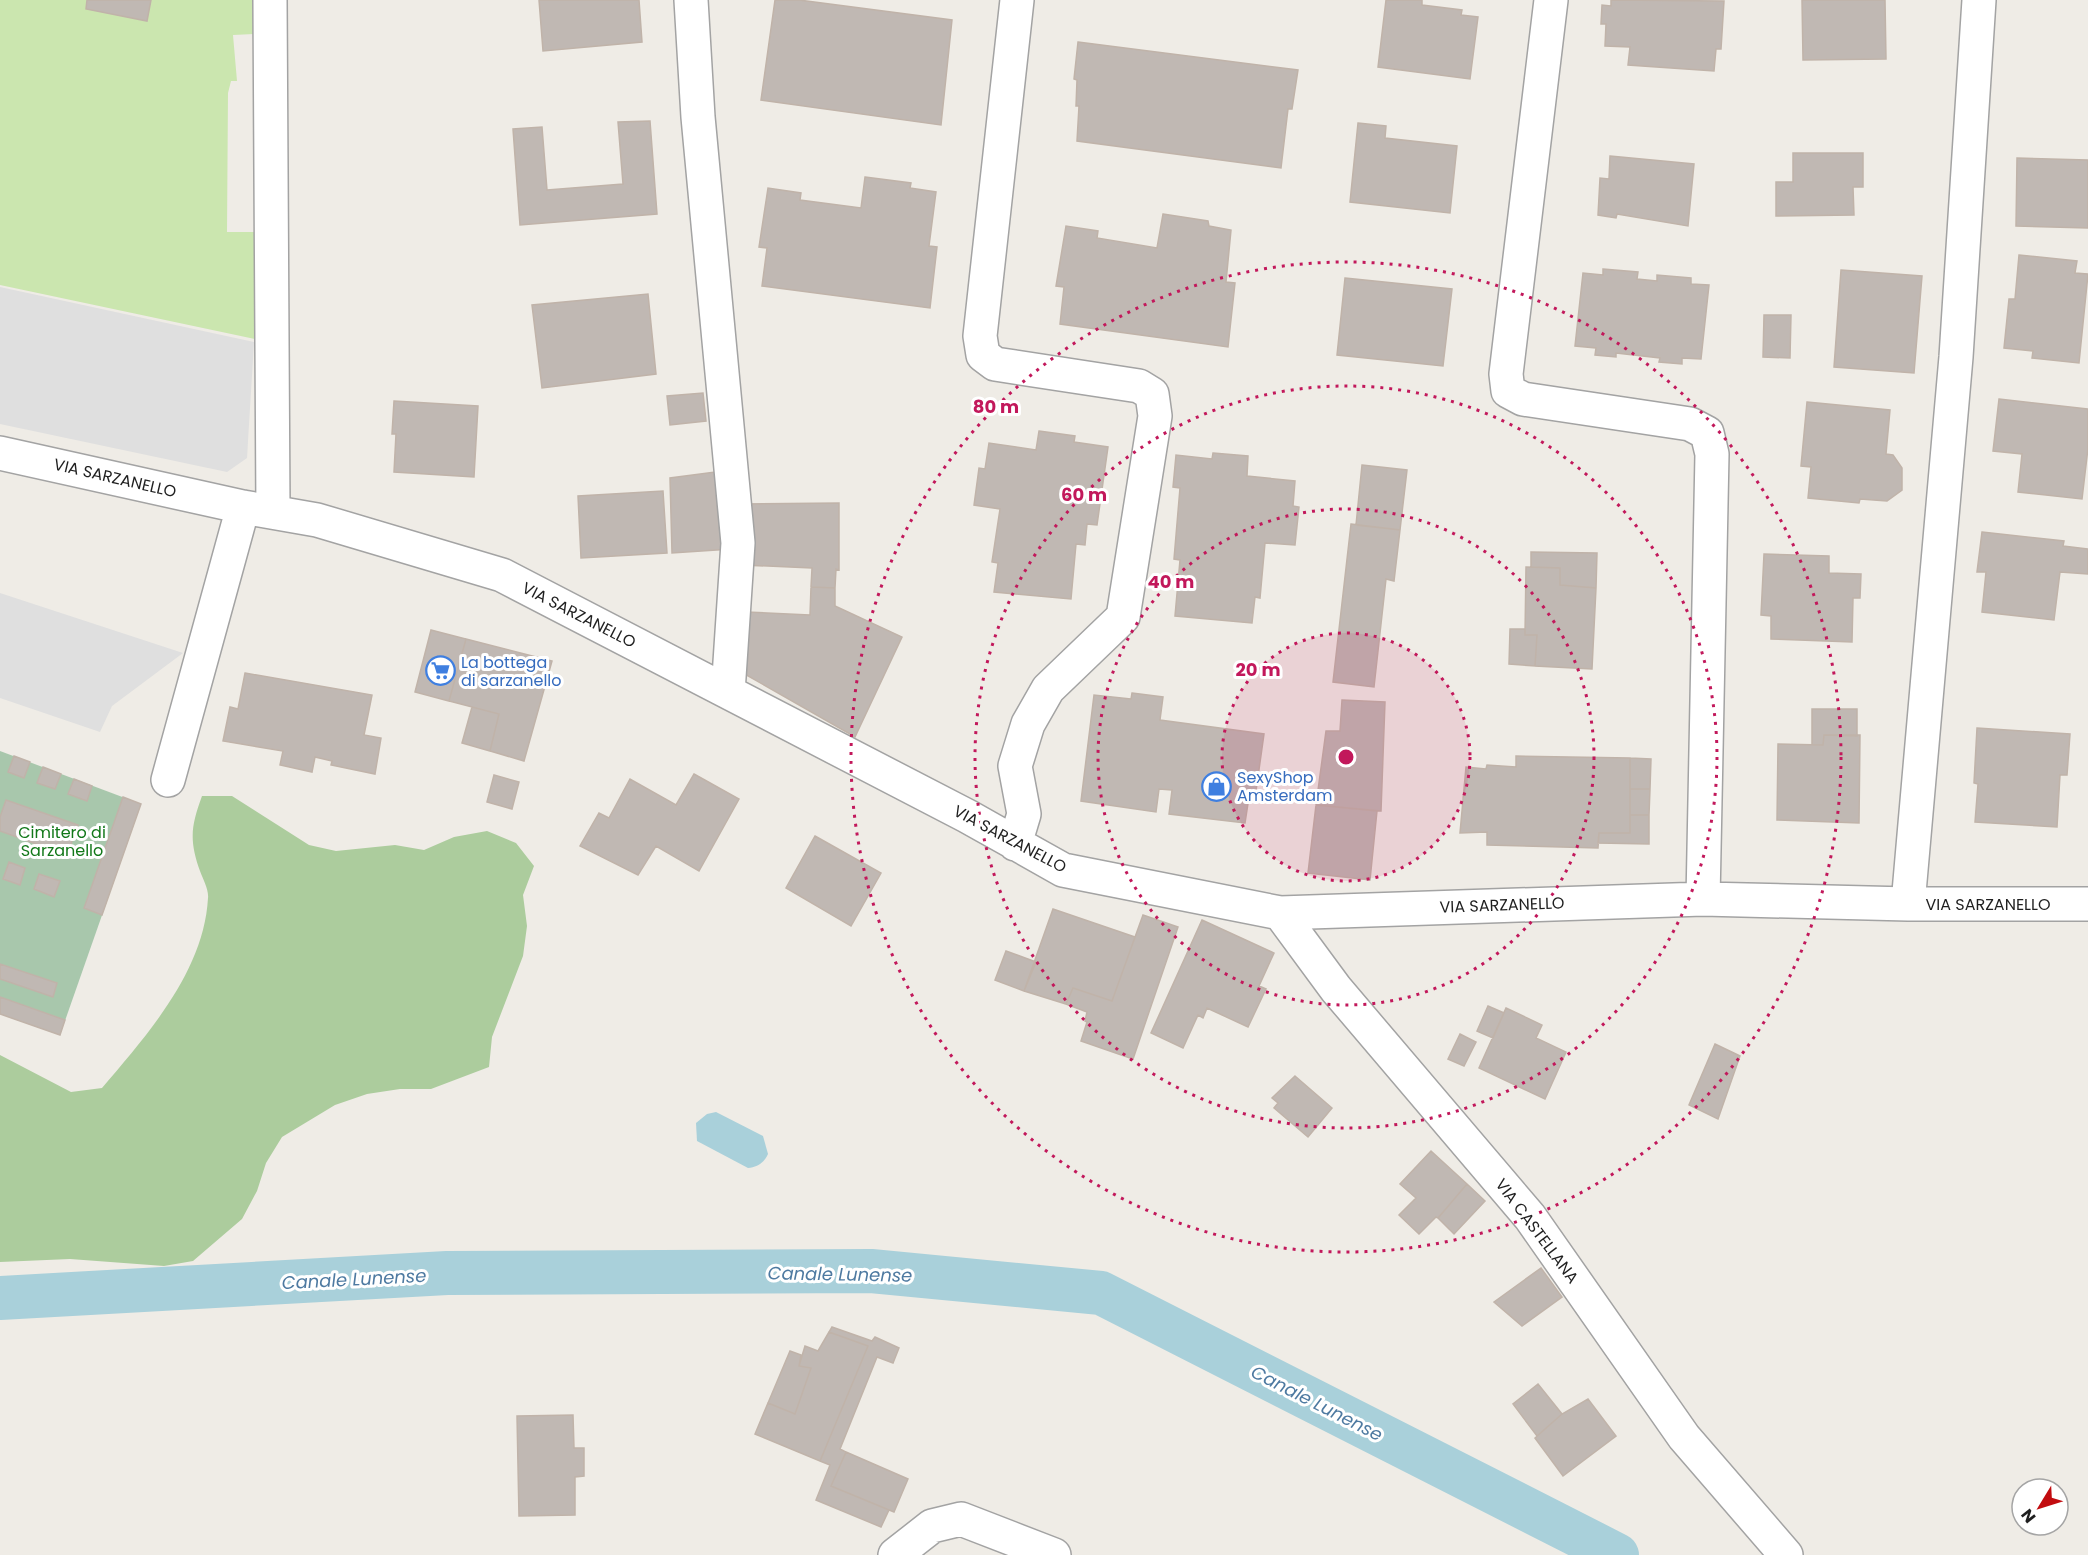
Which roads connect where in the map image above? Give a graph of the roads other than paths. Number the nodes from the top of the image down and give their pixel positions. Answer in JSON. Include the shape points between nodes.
{"nodes":[{"id":1,"x":270,"y":0,"type":"edge"},
{"id":2,"x":691,"y":0,"type":"edge"},
{"id":3,"x":1017,"y":0,"type":"edge"},
{"id":4,"x":1551,"y":0,"type":"edge"},
{"id":5,"x":1979,"y":0,"type":"edge"},
{"id":6,"x":0,"y":453,"type":"edge"},
{"id":7,"x":258,"y":510,"type":"junction"},
{"id":8,"x":728,"y":692,"type":"junction"},
{"id":9,"x":168,"y":780,"type":"dead end"},
{"id":10,"x":1015,"y":844,"type":"junction"},
{"id":11,"x":1703,"y":899,"type":"junction"},
{"id":12,"x":1908,"y":904,"type":"junction"},
{"id":13,"x":2088,"y":904,"type":"edge"},
{"id":14,"x":1280,"y":913,"type":"junction"},
{"id":15,"x":895,"y":1555,"type":"edge"},
{"id":16,"x":1054,"y":1555,"type":"edge"},
{"id":17,"x":1786,"y":1555,"type":"edge"}],
"edges":[{"from":1,"to":7,"type":"street"},
{"from":2,"to":8,"type":"street","via":[[698,117],[738,543]]},
{"from":3,"to":10,"type":"street","via":[[980,336],[983,355],[995,364],[1139,386],[1152,394],[1155,416],[1123,617],[1048,689],[1028,724],[1015,766],[1024,813]]},
{"from":4,"to":11,"type":"street","via":[[1506,374],[1508,391],[1523,399],[1690,424],[1707,433],[1713,453]]},
{"from":5,"to":12,"type":"street","via":[[1956,357]]},
{"from":6,"to":7,"type":"street","name":"VIA SARZANELLO"},
{"from":7,"to":8,"type":"street","name":"VIA SARZANELLO","via":[[317,520],[502,575]]},
{"from":7,"to":9,"type":"street"},
{"from":8,"to":10,"type":"street","name":"VIA SARZANELLO"},
{"from":10,"to":14,"type":"street","name":"VIA SARZANELLO","via":[[1063,870]]},
{"from":11,"to":12,"type":"street","name":"VIA SARZANELLO"},
{"from":11,"to":14,"type":"street","name":"VIA SARZANELLO"},
{"from":12,"to":13,"type":"street","name":"VIA SARZANELLO"},
{"from":14,"to":17,"type":"street","name":"VIA CASTELLANA","via":[[1335,989],[1530,1217],[1684,1437]]},
{"from":15,"to":16,"type":"street","via":[[932,1526],[961,1519]]}]}
